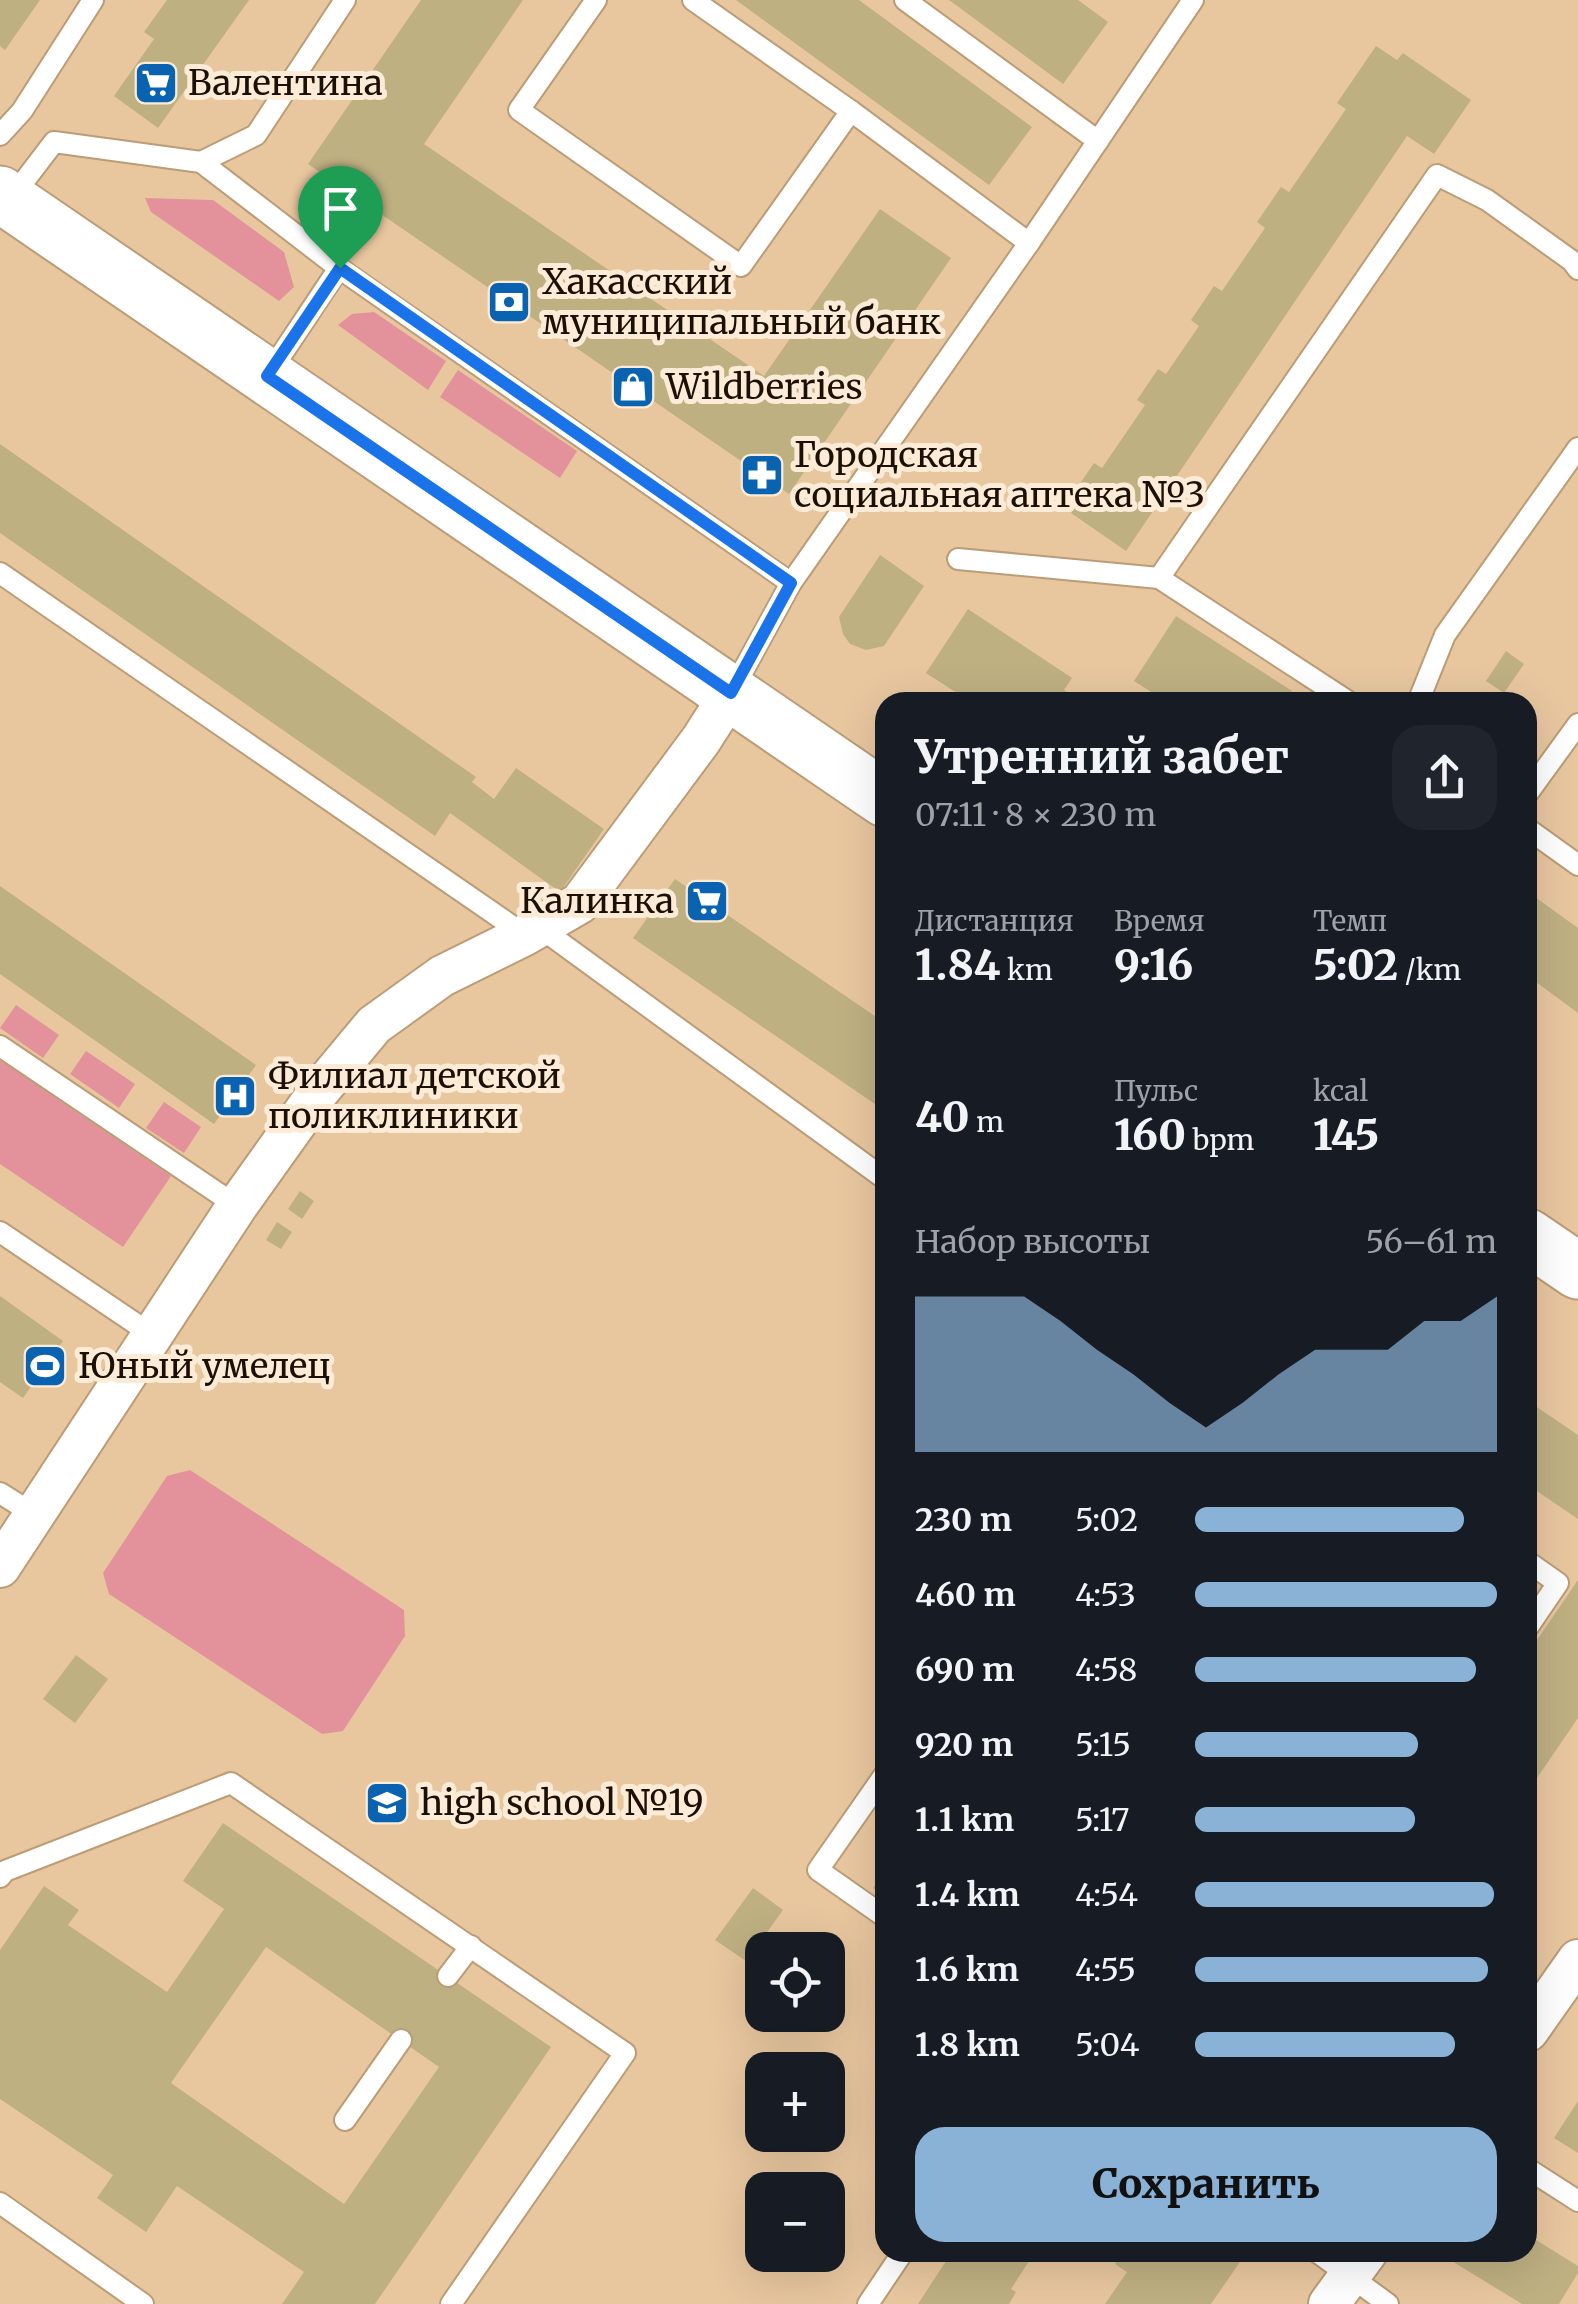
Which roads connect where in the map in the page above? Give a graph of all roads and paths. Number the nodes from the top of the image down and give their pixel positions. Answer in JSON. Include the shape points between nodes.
{"nodes":[{"id":1,"x":92,"y":0,"type":"edge"},
{"id":2,"x":345,"y":0,"type":"edge"},
{"id":3,"x":596,"y":0,"type":"edge"},
{"id":4,"x":693,"y":0,"type":"edge"},
{"id":5,"x":905,"y":0,"type":"edge"},
{"id":6,"x":1193,"y":0,"type":"edge"},
{"id":7,"x":851,"y":111,"type":"junction"},
{"id":8,"x":0,"y":135,"type":"edge"},
{"id":9,"x":1098,"y":141,"type":"junction"},
{"id":10,"x":201,"y":162,"type":"junction"},
{"id":11,"x":5,"y":198,"type":"edge"},
{"id":12,"x":1029,"y":243,"type":"junction"},
{"id":13,"x":340,"y":268,"type":"junction"},
{"id":14,"x":1578,"y":269,"type":"edge"},
{"id":15,"x":267,"y":376,"type":"junction"},
{"id":16,"x":1578,"y":448,"type":"edge"},
{"id":17,"x":958,"y":558,"type":"dead end"},
{"id":18,"x":0,"y":573,"type":"edge"},
{"id":19,"x":1159,"y":578,"type":"junction"},
{"id":20,"x":791,"y":583,"type":"junction"},
{"id":21,"x":1333,"y":692,"type":"edge"},
{"id":22,"x":1422,"y":692,"type":"edge"},
{"id":23,"x":731,"y":693,"type":"junction"},
{"id":24,"x":1578,"y":724,"type":"edge"},
{"id":25,"x":1537,"y":781,"type":"edge"},
{"id":26,"x":875,"y":792,"type":"edge"},
{"id":27,"x":1537,"y":835,"type":"edge"},
{"id":28,"x":1578,"y":865,"type":"edge"},
{"id":29,"x":532,"y":931,"type":"junction"},
{"id":30,"x":0,"y":1046,"type":"edge"},
{"id":31,"x":875,"y":1172,"type":"edge"},
{"id":32,"x":236,"y":1206,"type":"junction"},
{"id":33,"x":0,"y":1232,"type":"edge"},
{"id":34,"x":1537,"y":1243,"type":"edge"},
{"id":35,"x":1578,"y":1270,"type":"edge"},
{"id":36,"x":151,"y":1334,"type":"junction"},
{"id":37,"x":0,"y":1493,"type":"edge"},
{"id":38,"x":35,"y":1515,"type":"junction"},
{"id":39,"x":0,"y":1568,"type":"edge"},
{"id":40,"x":1537,"y":1568,"type":"edge"},
{"id":41,"x":1537,"y":1614,"type":"edge"},
{"id":42,"x":875,"y":1788,"type":"edge"},
{"id":43,"x":0,"y":1877,"type":"edge"},
{"id":44,"x":875,"y":1911,"type":"edge"},
{"id":45,"x":471,"y":1946,"type":"junction"},
{"id":46,"x":1578,"y":1960,"type":"edge"},
{"id":47,"x":448,"y":1976,"type":"dead end"},
{"id":48,"x":1537,"y":2018,"type":"edge"},
{"id":49,"x":400,"y":2040,"type":"dead end"},
{"id":50,"x":344,"y":2120,"type":"dead end"},
{"id":51,"x":1537,"y":2175,"type":"edge"},
{"id":52,"x":1578,"y":2202,"type":"edge"},
{"id":53,"x":0,"y":2203,"type":"edge"},
{"id":54,"x":896,"y":2262,"type":"edge"},
{"id":55,"x":1348,"y":2278,"type":"edge"},
{"id":56,"x":143,"y":2304,"type":"edge"},
{"id":57,"x":451,"y":2304,"type":"edge"},
{"id":58,"x":868,"y":2304,"type":"edge"},
{"id":59,"x":1388,"y":2304,"type":"edge"}],
"edges":[{"from":1,"to":8,"type":"lane"},
{"from":2,"to":10,"type":"lane","via":[[256,136]]},
{"from":3,"to":7,"type":"lane","via":[[518,110],[741,266]]},
{"from":4,"to":7,"type":"lane"},
{"from":5,"to":9,"type":"lane"},
{"from":6,"to":9,"type":"lane"},
{"from":7,"to":12,"type":"lane"},
{"from":9,"to":12,"type":"lane"},
{"from":10,"to":11,"type":"lane","via":[[54,142]]},
{"from":10,"to":13,"type":"lane"},
{"from":11,"to":15,"type":"main road"},
{"from":12,"to":20,"type":"lane"},
{"from":13,"to":15,"type":"lane"},
{"from":13,"to":20,"type":"lane"},
{"from":14,"to":19,"type":"lane","via":[[1488,200],[1436,175]]},
{"from":15,"to":23,"type":"main road"},
{"from":16,"to":22,"type":"lane","via":[[1445,635]]},
{"from":17,"to":19,"type":"lane"},
{"from":18,"to":29,"type":"lane"},
{"from":19,"to":21,"type":"lane"},
{"from":20,"to":23,"type":"lane"},
{"from":23,"to":26,"type":"main road"},
{"from":23,"to":29,"type":"street","via":[[580,903]]},
{"from":24,"to":25,"type":"lane"},
{"from":27,"to":28,"type":"lane"},
{"from":29,"to":31,"type":"lane"},
{"from":29,"to":32,"type":"street","via":[[442,976],[374,1025]]},
{"from":30,"to":32,"type":"lane"},
{"from":32,"to":36,"type":"street"},
{"from":33,"to":36,"type":"lane"},
{"from":34,"to":35,"type":"main road"},
{"from":36,"to":38,"type":"street"},
{"from":37,"to":38,"type":"lane"},
{"from":38,"to":39,"type":"street"},
{"from":40,"to":41,"type":"lane","via":[[1558,1583]]},
{"from":42,"to":44,"type":"lane","via":[[818,1870]]},
{"from":43,"to":45,"type":"lane","via":[[231,1783]]},
{"from":45,"to":47,"type":"lane"},
{"from":45,"to":57,"type":"lane","via":[[626,2053]]},
{"from":46,"to":48,"type":"street"},
{"from":49,"to":50,"type":"lane"},
{"from":51,"to":52,"type":"lane"},
{"from":53,"to":56,"type":"lane"},
{"from":54,"to":58,"type":"lane"},
{"from":55,"to":59,"type":"lane"}]}
